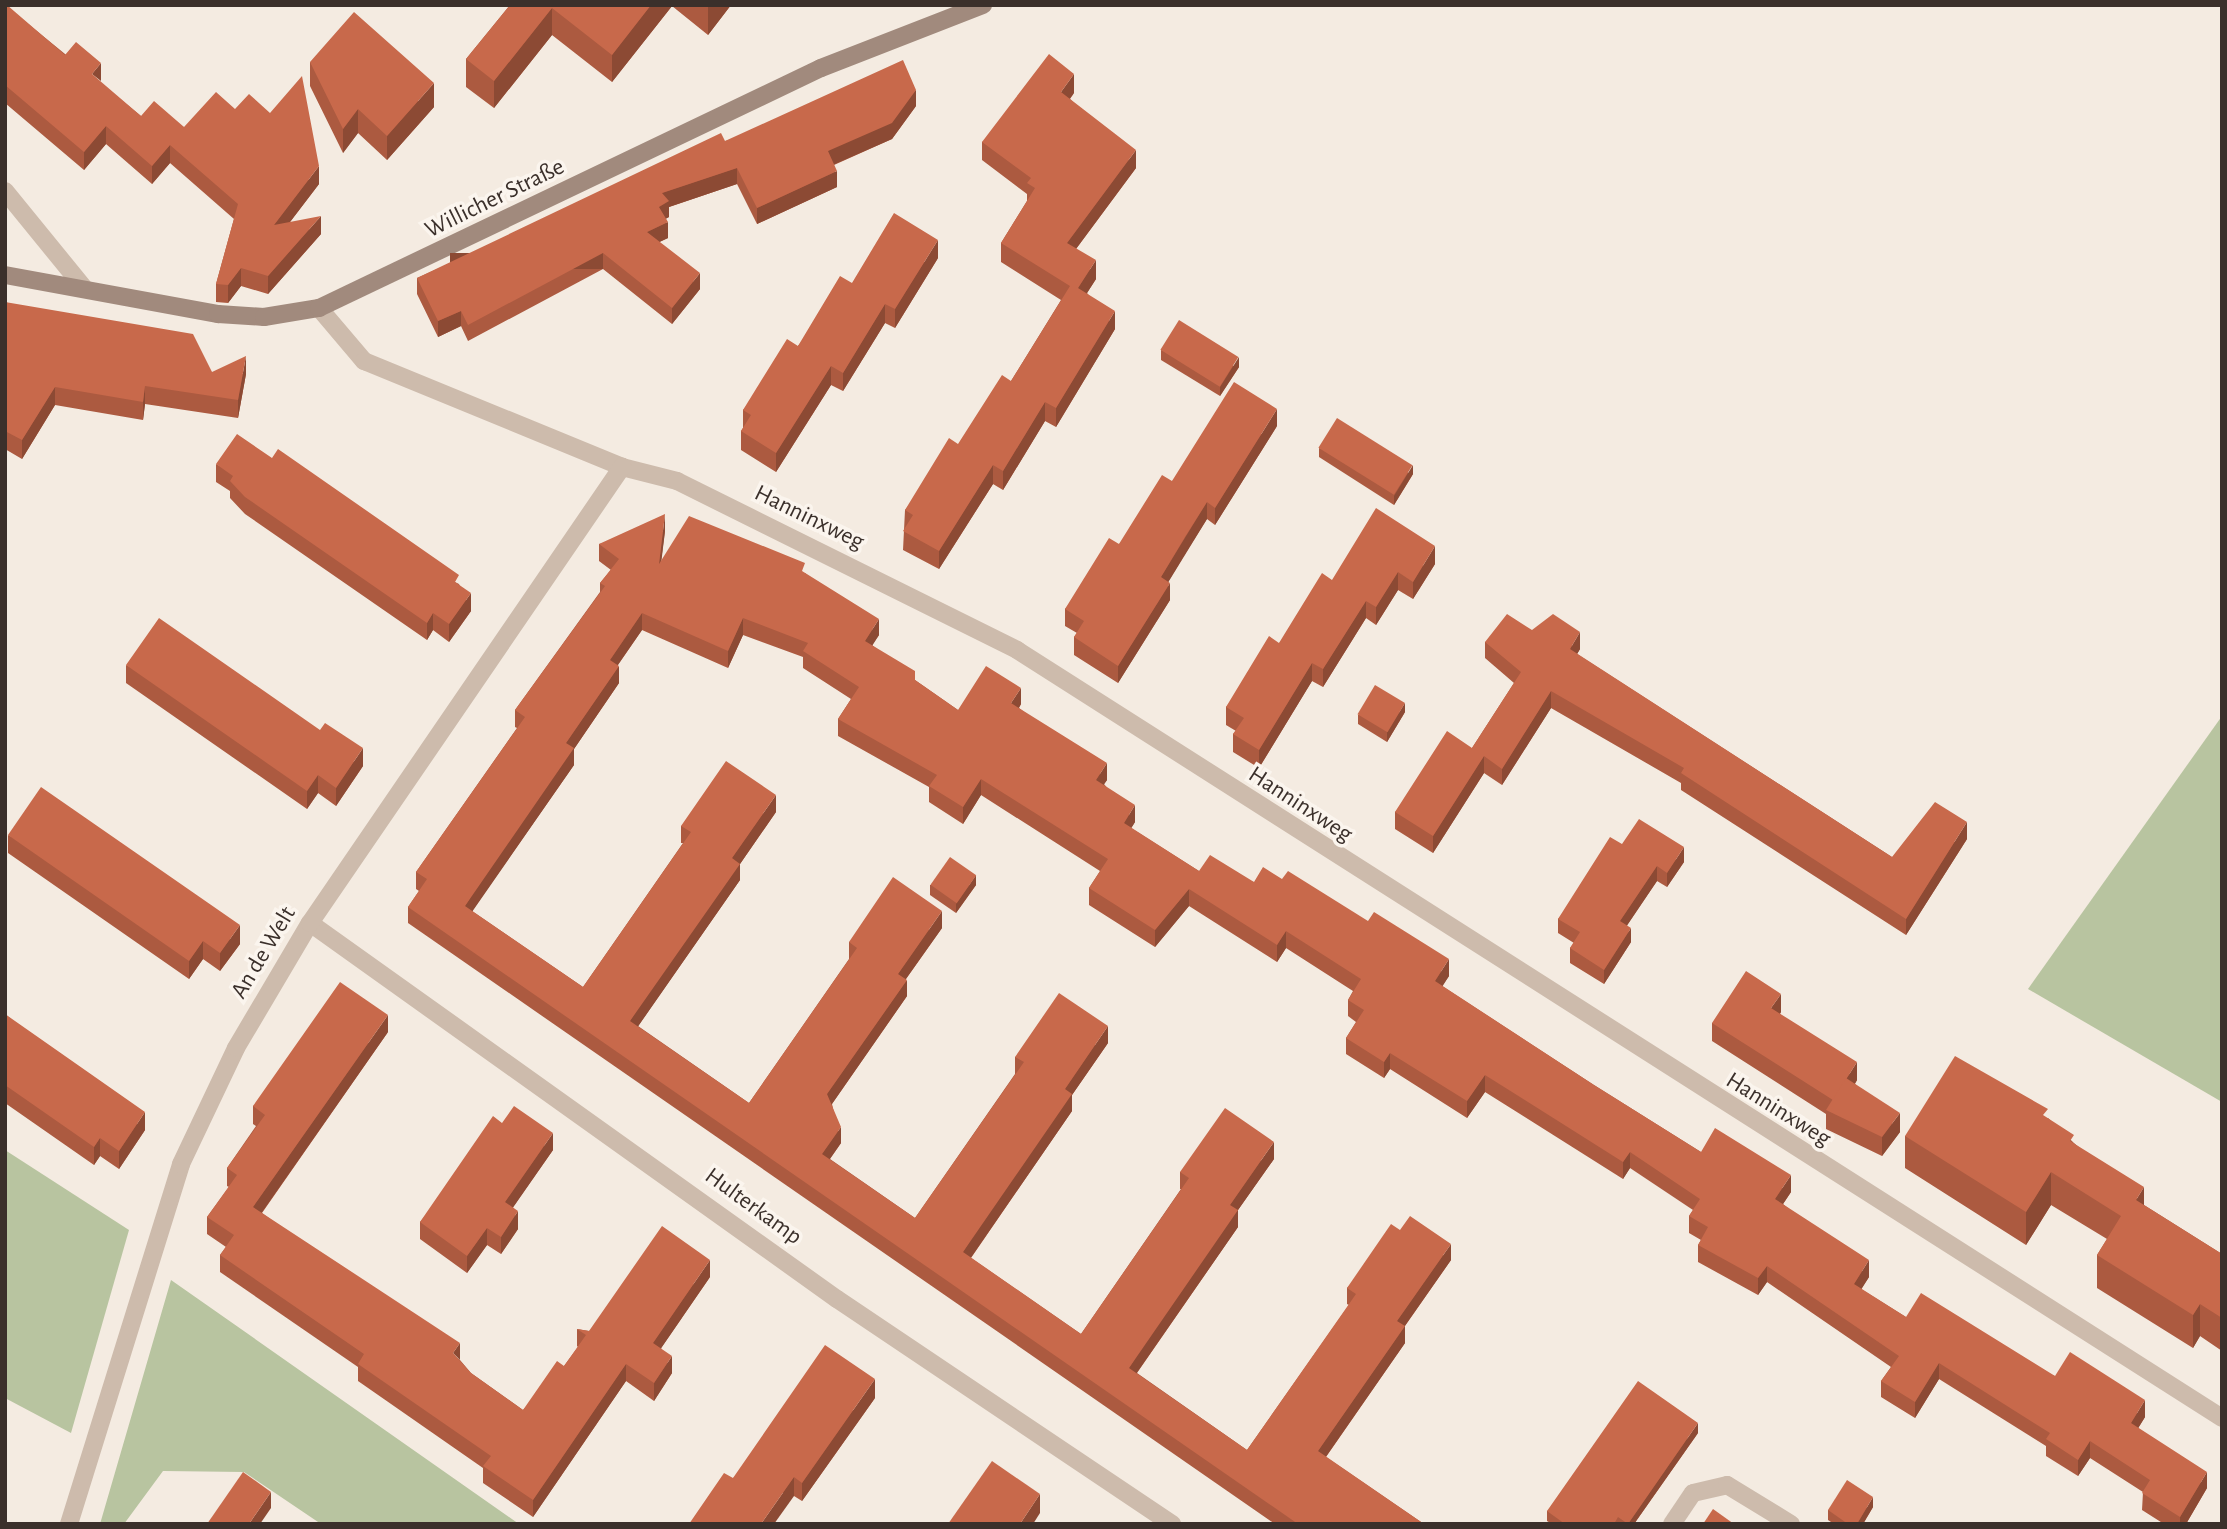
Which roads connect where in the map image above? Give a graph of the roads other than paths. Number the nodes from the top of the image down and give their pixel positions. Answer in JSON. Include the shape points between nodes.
{"nodes":[{"id":1,"x":983,"y":5,"type":"edge"},
{"id":2,"x":5,"y":191,"type":"edge"},
{"id":3,"x":5,"y":275,"type":"edge"},
{"id":4,"x":84,"y":288,"type":"junction"},
{"id":5,"x":319,"y":308,"type":"junction"},
{"id":6,"x":622,"y":467,"type":"junction"},
{"id":7,"x":310,"y":923,"type":"junction"},
{"id":8,"x":2222,"y":1418,"type":"edge"},
{"id":9,"x":69,"y":1524,"type":"edge"},
{"id":10,"x":1172,"y":1524,"type":"edge"},
{"id":11,"x":1672,"y":1524,"type":"edge"},
{"id":12,"x":1791,"y":1524,"type":"edge"}],
"edges":[{"from":1,"to":5,"type":"street","name":"Willicher Straße","via":[[821,68]]},
{"from":2,"to":4,"type":"street"},
{"from":3,"to":4,"type":"street","name":"Willicher Straße"},
{"from":4,"to":5,"type":"street","name":"Willicher Straße","via":[[218,314],[264,317]]},
{"from":5,"to":6,"type":"street","name":"Hanninxweg","via":[[364,361]]},
{"from":6,"to":7,"type":"street","name":"An de Welt"},
{"from":6,"to":8,"type":"street","name":"Hanninxweg","via":[[677,481],[1017,650]]},
{"from":7,"to":9,"type":"street","name":"An de Welt","via":[[236,1048],[181,1164]]},
{"from":7,"to":10,"type":"street","name":"Hulterkamp","via":[[837,1299]]},
{"from":11,"to":12,"type":"street","via":[[1693,1493],[1727,1485]]}]}
